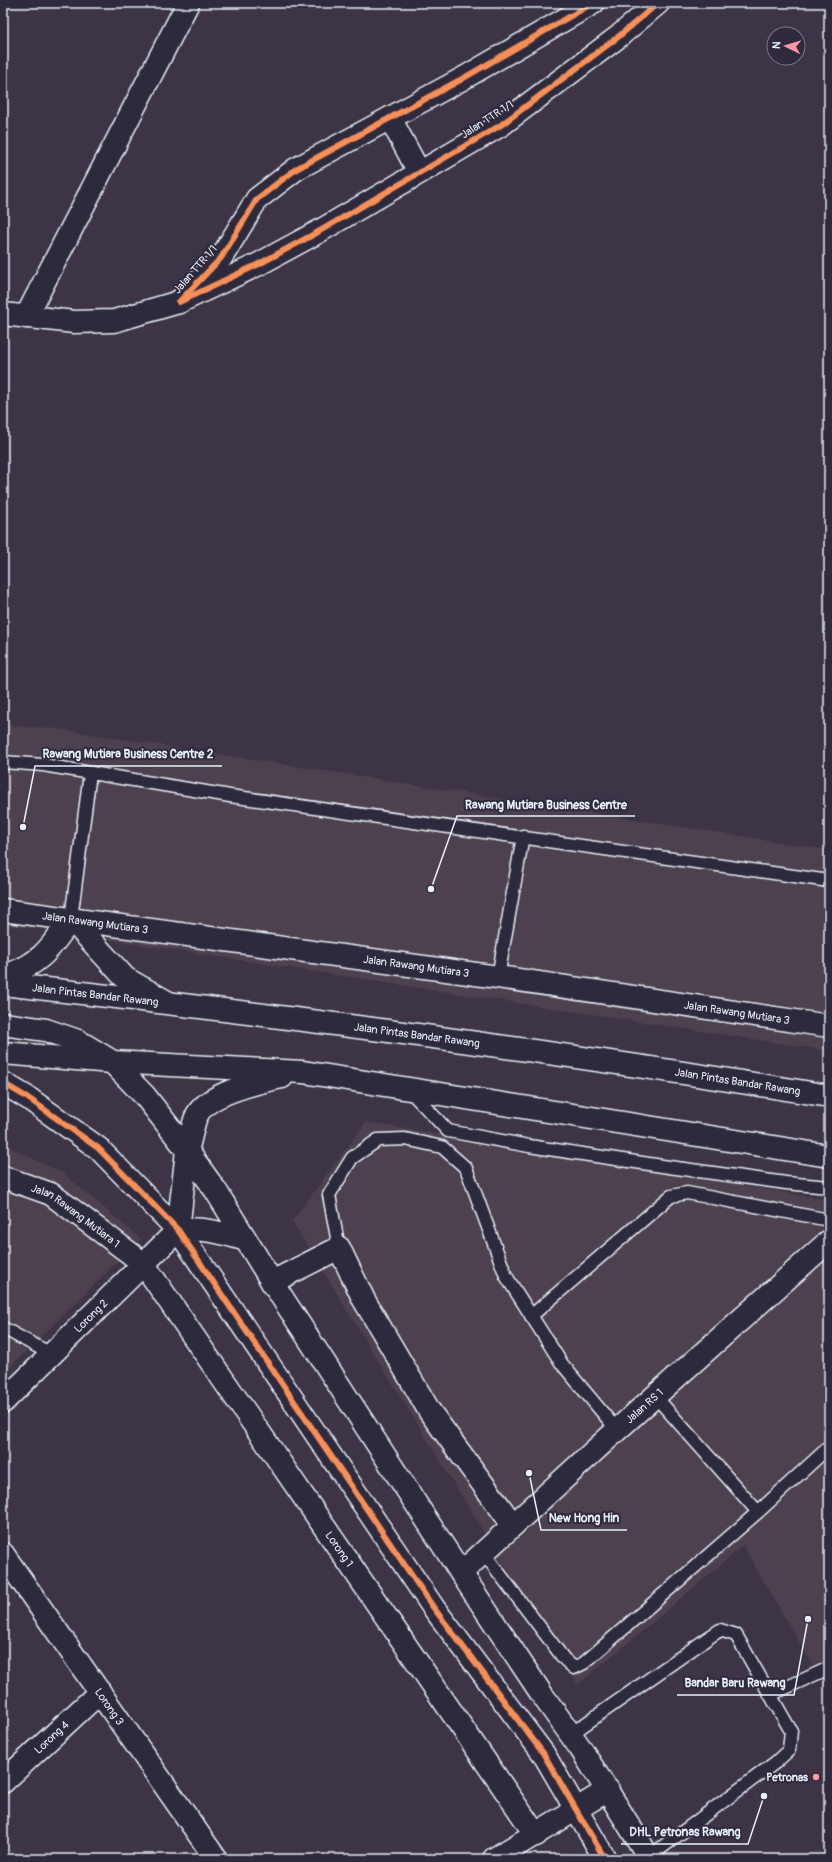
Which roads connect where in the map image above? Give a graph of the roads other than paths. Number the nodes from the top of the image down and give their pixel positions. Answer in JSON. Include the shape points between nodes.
{"nodes":[{"id":1,"x":188,"y":3,"type":"edge"},
{"id":2,"x":593,"y":3,"type":"edge"},
{"id":3,"x":658,"y":3,"type":"edge"},
{"id":4,"x":390,"y":118,"type":"junction"},
{"id":5,"x":419,"y":172,"type":"junction"},
{"id":6,"x":179,"y":302,"type":"junction"},
{"id":7,"x":3,"y":314,"type":"edge"},
{"id":8,"x":26,"y":317,"type":"junction"},
{"id":9,"x":3,"y":762,"type":"edge"},
{"id":10,"x":90,"y":773,"type":"junction"},
{"id":11,"x":523,"y":836,"type":"junction"},
{"id":12,"x":829,"y":881,"type":"edge"},
{"id":13,"x":3,"y":910,"type":"edge"},
{"id":14,"x":71,"y":919,"type":"junction"},
{"id":15,"x":3,"y":976,"type":"edge"},
{"id":16,"x":498,"y":977,"type":"junction"},
{"id":17,"x":3,"y":984,"type":"edge"},
{"id":18,"x":169,"y":1003,"type":"junction"},
{"id":19,"x":3,"y":1024,"type":"edge"},
{"id":20,"x":829,"y":1026,"type":"edge"},
{"id":21,"x":3,"y":1052,"type":"edge"},
{"id":22,"x":112,"y":1062,"type":"junction"},
{"id":23,"x":303,"y":1072,"type":"junction"},
{"id":24,"x":3,"y":1083,"type":"edge"},
{"id":25,"x":407,"y":1088,"type":"junction"},
{"id":26,"x":829,"y":1096,"type":"edge"},
{"id":27,"x":187,"y":1150,"type":"junction"},
{"id":28,"x":829,"y":1156,"type":"edge"},
{"id":29,"x":3,"y":1177,"type":"edge"},
{"id":30,"x":829,"y":1187,"type":"edge"},
{"id":31,"x":829,"y":1220,"type":"edge"},
{"id":32,"x":178,"y":1230,"type":"junction"},
{"id":33,"x":246,"y":1240,"type":"junction"},
{"id":34,"x":829,"y":1241,"type":"edge"},
{"id":35,"x":339,"y":1248,"type":"junction"},
{"id":36,"x":143,"y":1263,"type":"junction"},
{"id":37,"x":272,"y":1282,"type":"junction"},
{"id":38,"x":531,"y":1316,"type":"junction"},
{"id":39,"x":3,"y":1328,"type":"edge"},
{"id":40,"x":51,"y":1354,"type":"junction"},
{"id":41,"x":655,"y":1396,"type":"junction"},
{"id":42,"x":3,"y":1402,"type":"edge"},
{"id":43,"x":617,"y":1430,"type":"junction"},
{"id":44,"x":829,"y":1447,"type":"edge"},
{"id":45,"x":758,"y":1512,"type":"junction"},
{"id":46,"x":513,"y":1525,"type":"junction"},
{"id":47,"x":483,"y":1552,"type":"junction"},
{"id":48,"x":3,"y":1554,"type":"edge"},
{"id":49,"x":462,"y":1573,"type":"junction"},
{"id":50,"x":829,"y":1668,"type":"edge"},
{"id":51,"x":100,"y":1692,"type":"junction"},
{"id":52,"x":770,"y":1695,"type":"junction"},
{"id":53,"x":571,"y":1734,"type":"junction"},
{"id":54,"x":3,"y":1782,"type":"edge"},
{"id":55,"x":608,"y":1790,"type":"junction"},
{"id":56,"x":576,"y":1810,"type":"junction"},
{"id":57,"x":536,"y":1835,"type":"junction"},
{"id":58,"x":650,"y":1858,"type":"edge"},
{"id":59,"x":216,"y":1859,"type":"edge"},
{"id":60,"x":494,"y":1859,"type":"edge"},
{"id":61,"x":605,"y":1859,"type":"edge"}],
"edges":[{"from":1,"to":8,"type":"street"},
{"from":2,"to":4,"type":"street","name":"Jalan TTR 1/1"},
{"from":3,"to":5,"type":"street","name":"Jalan TTR 1/1","via":[[618,37],[501,125]]},
{"from":4,"to":5,"type":"street"},
{"from":4,"to":6,"type":"street","name":"Jalan TTR 1/1","via":[[296,169],[257,199],[221,258]]},
{"from":5,"to":6,"type":"street","name":"Jalan TTR 1/1","via":[[259,264]]},
{"from":6,"to":8,"type":"street","via":[[114,321],[74,322]]},
{"from":7,"to":8,"type":"street"},
{"from":9,"to":10,"type":"lane"},
{"from":10,"to":11,"type":"lane","via":[[230,796]]},
{"from":10,"to":14,"type":"lane"},
{"from":11,"to":12,"type":"lane"},
{"from":11,"to":16,"type":"lane"},
{"from":13,"to":14,"type":"street","name":"Jalan Rawang Mutiara 3"},
{"from":14,"to":15,"type":"street","via":[[49,950],[22,971]]},
{"from":14,"to":16,"type":"street","name":"Jalan Rawang Mutiara 3"},
{"from":14,"to":18,"type":"street","via":[[126,978]]},
{"from":16,"to":20,"type":"street","name":"Jalan Rawang Mutiara 3"},
{"from":17,"to":18,"type":"street","name":"Jalan Pintas Bandar Rawang"},
{"from":18,"to":26,"type":"street","name":"Jalan Pintas Bandar Rawang","via":[[416,1034]]},
{"from":19,"to":22,"type":"street","via":[[46,1030],[78,1041]]},
{"from":21,"to":22,"type":"street"},
{"from":22,"to":23,"type":"street"},
{"from":22,"to":27,"type":"street","via":[[145,1096]]},
{"from":23,"to":25,"type":"street"},
{"from":23,"to":27,"type":"street","via":[[216,1097],[196,1116]]},
{"from":24,"to":32,"type":"street","via":[[98,1148]]},
{"from":25,"to":28,"type":"street"},
{"from":25,"to":30,"type":"lane","via":[[448,1131],[669,1167]]},
{"from":27,"to":32,"type":"street"},
{"from":27,"to":33,"type":"street"},
{"from":29,"to":36,"type":"street","name":"Jalan Rawang Mutiara 1","via":[[51,1194]]},
{"from":31,"to":38,"type":"lane","via":[[687,1193],[671,1196]]},
{"from":32,"to":33,"type":"street","via":[[216,1230]]},
{"from":32,"to":36,"type":"street","name":"Lorong 2"},
{"from":32,"to":56,"type":"street","via":[[433,1607],[543,1753]]},
{"from":33,"to":37,"type":"street"},
{"from":34,"to":41,"type":"street","name":"Jalan RS 1"},
{"from":35,"to":37,"type":"street"},
{"from":35,"to":38,"type":"lane","via":[[329,1195],[352,1158],[378,1140],[405,1139],[442,1147],[466,1168],[506,1276]]},
{"from":35,"to":46,"type":"street","via":[[364,1300],[430,1412]]},
{"from":36,"to":40,"type":"street","name":"Lorong 2"},
{"from":36,"to":57,"type":"street","name":"Lorong 1"},
{"from":37,"to":49,"type":"street"},
{"from":38,"to":43,"type":"lane","via":[[562,1364]]},
{"from":39,"to":40,"type":"lane"},
{"from":40,"to":42,"type":"street","name":"Lorong 2"},
{"from":41,"to":43,"type":"street","name":"Jalan RS 1"},
{"from":41,"to":45,"type":"lane"},
{"from":43,"to":46,"type":"street","name":"Jalan RS 1"},
{"from":44,"to":45,"type":"lane"},
{"from":45,"to":47,"type":"lane","via":[[584,1663],[574,1668],[564,1659]]},
{"from":46,"to":47,"type":"street","name":"Jalan RS 1"},
{"from":47,"to":49,"type":"street","name":"Jalan RS 1"},
{"from":48,"to":51,"type":"street","name":"Lorong 3"},
{"from":49,"to":53,"type":"street"},
{"from":50,"to":52,"type":"lane"},
{"from":51,"to":54,"type":"street","name":"Lorong 4"},
{"from":51,"to":59,"type":"street","name":"Lorong 3"},
{"from":52,"to":53,"type":"lane","via":[[736,1635],[720,1630]]},
{"from":52,"to":58,"type":"lane","via":[[791,1731],[789,1750]]},
{"from":53,"to":55,"type":"street"},
{"from":55,"to":56,"type":"street"},
{"from":55,"to":58,"type":"street"},
{"from":56,"to":57,"type":"street"},
{"from":56,"to":61,"type":"street"},
{"from":57,"to":60,"type":"street"}]}
